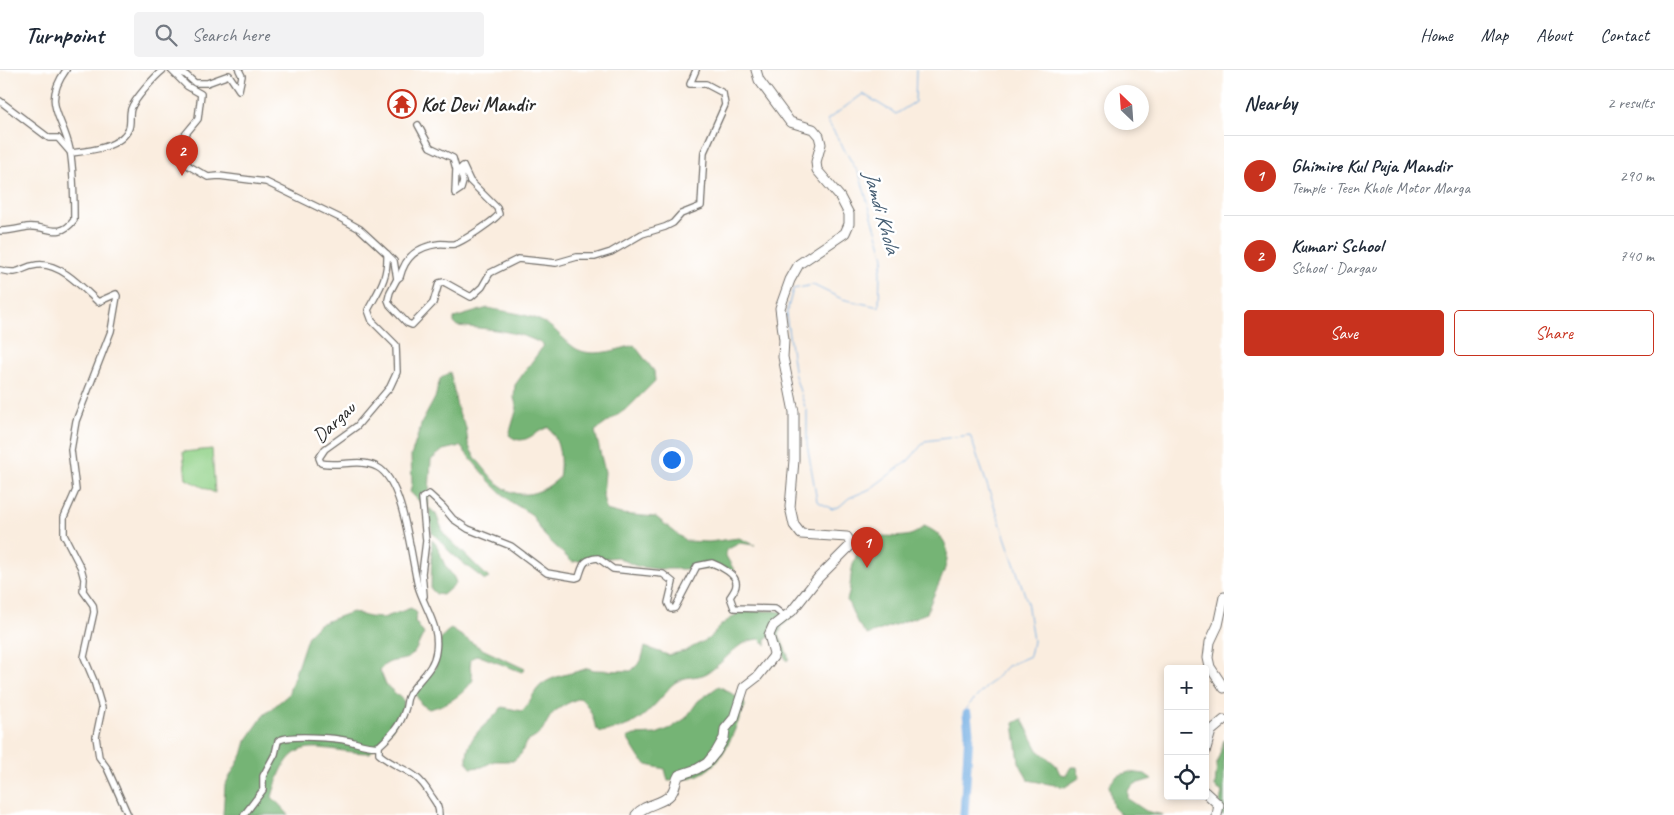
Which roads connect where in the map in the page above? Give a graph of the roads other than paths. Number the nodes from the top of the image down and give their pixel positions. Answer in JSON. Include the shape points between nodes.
{"nodes":[{"id":1,"x":66,"y":70,"type":"edge"},
{"id":2,"x":163,"y":70,"type":"edge"},
{"id":3,"x":172,"y":70,"type":"edge"},
{"id":4,"x":239,"y":70,"type":"edge"},
{"id":5,"x":696,"y":70,"type":"edge"},
{"id":6,"x":756,"y":70,"type":"edge"},
{"id":7,"x":0,"y":101,"type":"edge"},
{"id":8,"x":418,"y":125,"type":"dead end"},
{"id":9,"x":70,"y":153,"type":"junction"},
{"id":10,"x":0,"y":231,"type":"edge"},
{"id":11,"x":386,"y":254,"type":"junction"},
{"id":12,"x":0,"y":270,"type":"edge"},
{"id":13,"x":397,"y":279,"type":"junction"},
{"id":14,"x":1224,"y":597,"type":"edge"},
{"id":15,"x":425,"y":603,"type":"junction"},
{"id":16,"x":784,"y":616,"type":"junction"},
{"id":17,"x":1224,"y":688,"type":"edge"},
{"id":18,"x":1224,"y":720,"type":"edge"},
{"id":19,"x":1209,"y":738,"type":"edge"},
{"id":20,"x":380,"y":746,"type":"junction"},
{"id":21,"x":1209,"y":796,"type":"edge"},
{"id":22,"x":128,"y":815,"type":"edge"},
{"id":23,"x":244,"y":815,"type":"edge"},
{"id":24,"x":439,"y":815,"type":"edge"},
{"id":25,"x":636,"y":815,"type":"edge"},
{"id":26,"x":1217,"y":815,"type":"edge"}],
"edges":[{"from":1,"to":9,"type":"street","via":[[55,87],[54,106]]},
{"from":2,"to":9,"type":"street","via":[[131,107],[130,127],[124,135],[106,146]]},
{"from":3,"to":4,"type":"street","via":[[195,83],[229,75],[239,90],[242,76]]},
{"from":3,"to":11,"type":"street","via":[[187,86],[202,94],[198,119],[179,142],[189,166],[208,177],[266,182],[360,229]]},
{"from":5,"to":13,"type":"street","via":[[690,84],[713,86],[726,99],[704,152],[701,206],[681,214],[665,227],[642,234],[611,252],[595,257],[577,257],[556,263],[518,259],[490,273],[471,297],[444,282],[439,283],[433,302],[412,325],[388,300]]},
{"from":6,"to":16,"type":"street","via":[[766,90],[790,122],[813,129],[819,136],[817,170],[840,197],[849,214],[845,233],[799,264],[780,308],[783,357],[794,412],[790,507],[793,520],[801,534],[848,538],[850,546]]},
{"from":7,"to":9,"type":"street","via":[[49,138],[58,138]]},
{"from":8,"to":13,"type":"street","via":[[430,146],[453,158],[455,192],[461,189],[460,170],[463,166],[470,181],[499,214],[494,222],[454,244],[428,246],[415,252],[404,262]]},
{"from":9,"to":10,"type":"street","via":[[74,220],[69,227],[57,231],[28,226]]},
{"from":11,"to":13,"type":"street","via":[[394,261]]},
{"from":11,"to":15,"type":"street","name":"Dargau","via":[[384,281],[368,310],[372,321],[396,345],[397,372],[390,387],[363,419],[325,449],[319,458],[321,463],[331,465],[376,466],[385,473],[396,492]]},
{"from":12,"to":22,"type":"street","via":[[12,274],[36,265],[50,267],[67,275],[98,302],[117,296],[111,331],[76,421],[71,450],[76,490],[64,517],[64,535],[83,574],[83,591],[93,605],[93,624],[84,657],[102,708],[96,737],[99,757]]},
{"from":14,"to":17,"type":"street","via":[[1208,658]]},
{"from":15,"to":16,"type":"street","via":[[422,572],[426,541],[422,498],[429,494],[460,524],[511,546],[547,573],[576,578],[586,561],[598,558],[618,570],[663,574],[672,582],[668,603],[671,609],[675,608],[697,566],[712,563],[736,580],[730,597],[734,608],[775,609]]},
{"from":15,"to":20,"type":"street","name":"Dargau","via":[[436,627],[436,654],[422,680],[407,698],[396,731]]},
{"from":16,"to":25,"type":"street","via":[[770,630],[772,657],[758,677],[744,686],[734,718],[725,729],[716,752],[697,769],[679,774],[669,796],[641,809]]},
{"from":18,"to":19,"type":"street","via":[[1211,731]]},
{"from":20,"to":23,"type":"street","via":[[326,738],[282,738],[263,776],[262,790]]},
{"from":20,"to":24,"type":"street","via":[[382,757],[426,784],[439,806]]},
{"from":21,"to":26,"type":"street","via":[[1218,805]]}]}
